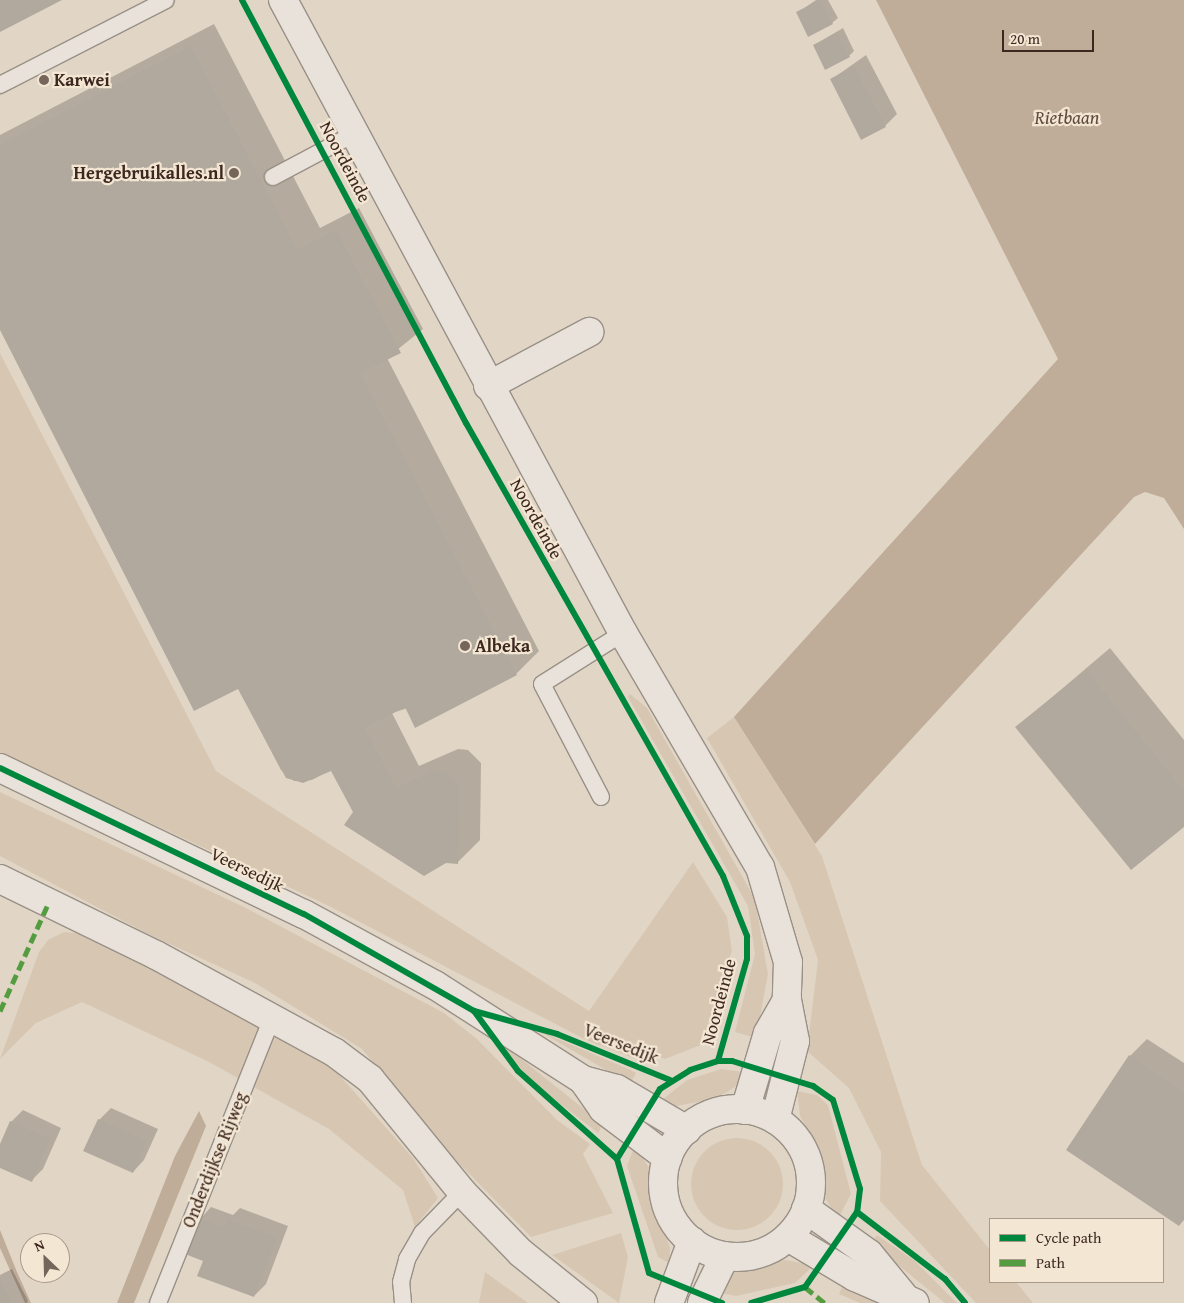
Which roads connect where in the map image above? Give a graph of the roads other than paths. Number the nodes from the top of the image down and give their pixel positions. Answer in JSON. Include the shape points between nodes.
{"nodes":[{"id":1,"x":166,"y":0,"type":"edge"},
{"id":2,"x":282,"y":0,"type":"edge"},
{"id":3,"x":0,"y":85,"type":"edge"},
{"id":4,"x":354,"y":134,"type":"junction"},
{"id":5,"x":273,"y":176,"type":"dead end"},
{"id":6,"x":589,"y":332,"type":"dead end"},
{"id":7,"x":488,"y":386,"type":"junction"},
{"id":8,"x":623,"y":633,"type":"junction"},
{"id":9,"x":0,"y":768,"type":"edge"},
{"id":10,"x":601,"y":796,"type":"dead end"},
{"id":11,"x":0,"y":879,"type":"edge"},
{"id":12,"x":787,"y":1000,"type":"junction"},
{"id":13,"x":273,"y":1016,"type":"junction"},
{"id":14,"x":583,"y":1080,"type":"junction"},
{"id":15,"x":745,"y":1110,"type":"junction"},
{"id":16,"x":775,"y":1120,"type":"junction"},
{"id":17,"x":686,"y":1130,"type":"junction"},
{"id":18,"x":668,"y":1158,"type":"junction"},
{"id":19,"x":462,"y":1192,"type":"junction"},
{"id":20,"x":806,"y":1209,"type":"junction"},
{"id":21,"x":788,"y":1237,"type":"junction"},
{"id":22,"x":692,"y":1242,"type":"junction"},
{"id":23,"x":725,"y":1256,"type":"junction"},
{"id":24,"x":909,"y":1299,"type":"edge"},
{"id":25,"x":158,"y":1303,"type":"edge"},
{"id":26,"x":403,"y":1303,"type":"edge"},
{"id":27,"x":583,"y":1303,"type":"edge"},
{"id":28,"x":669,"y":1303,"type":"edge"},
{"id":29,"x":702,"y":1303,"type":"edge"}],
"edges":[{"from":1,"to":3,"type":"lane"},
{"from":2,"to":4,"type":"main road","name":"Noordeinde"},
{"from":4,"to":5,"type":"lane"},
{"from":4,"to":7,"type":"main road","name":"Noordeinde"},
{"from":6,"to":7,"type":"main road"},
{"from":7,"to":8,"type":"main road","name":"Noordeinde"},
{"from":8,"to":10,"type":"lane","via":[[542,684]]},
{"from":8,"to":12,"type":"main road","name":"Noordeinde","via":[[760,867],[788,962]]},
{"from":9,"to":14,"type":"main road","name":"Veersedijk","via":[[339,933],[435,985]]},
{"from":11,"to":13,"type":"main road"},
{"from":12,"to":15,"type":"main road","name":"Noordeinde","via":[[768,1033]]},
{"from":12,"to":16,"type":"main road","name":"Noordeinde","via":[[795,1041]]},
{"from":13,"to":19,"type":"main road","via":[[370,1079]]},
{"from":13,"to":25,"type":"lane","name":"Onderdijkse Rijweg"},
{"from":14,"to":17,"type":"main road","name":"Veersedijk","via":[[617,1089]]},
{"from":14,"to":18,"type":"main road","name":"Veersedijk","via":[[603,1109]]},
{"from":15,"to":16,"type":"main road"},
{"from":15,"to":17,"type":"main road","via":[[714,1113]]},
{"from":16,"to":20,"type":"main road","via":[[794,1136],[807,1159],[811,1184]]},
{"from":17,"to":18,"type":"main road"},
{"from":18,"to":22,"type":"main road","via":[[663,1181],[666,1204],[676,1224]]},
{"from":19,"to":26,"type":"lane","via":[[422,1233],[407,1259],[401,1282]]},
{"from":19,"to":27,"type":"main road","via":[[521,1253]]},
{"from":20,"to":21,"type":"main road"},
{"from":20,"to":24,"type":"main road","via":[[869,1254]]},
{"from":21,"to":23,"type":"main road","via":[[759,1254]]},
{"from":21,"to":24,"type":"main road","via":[[855,1277]]},
{"from":22,"to":23,"type":"main road"},
{"from":22,"to":28,"type":"main road"},
{"from":23,"to":29,"type":"main road"}]}
